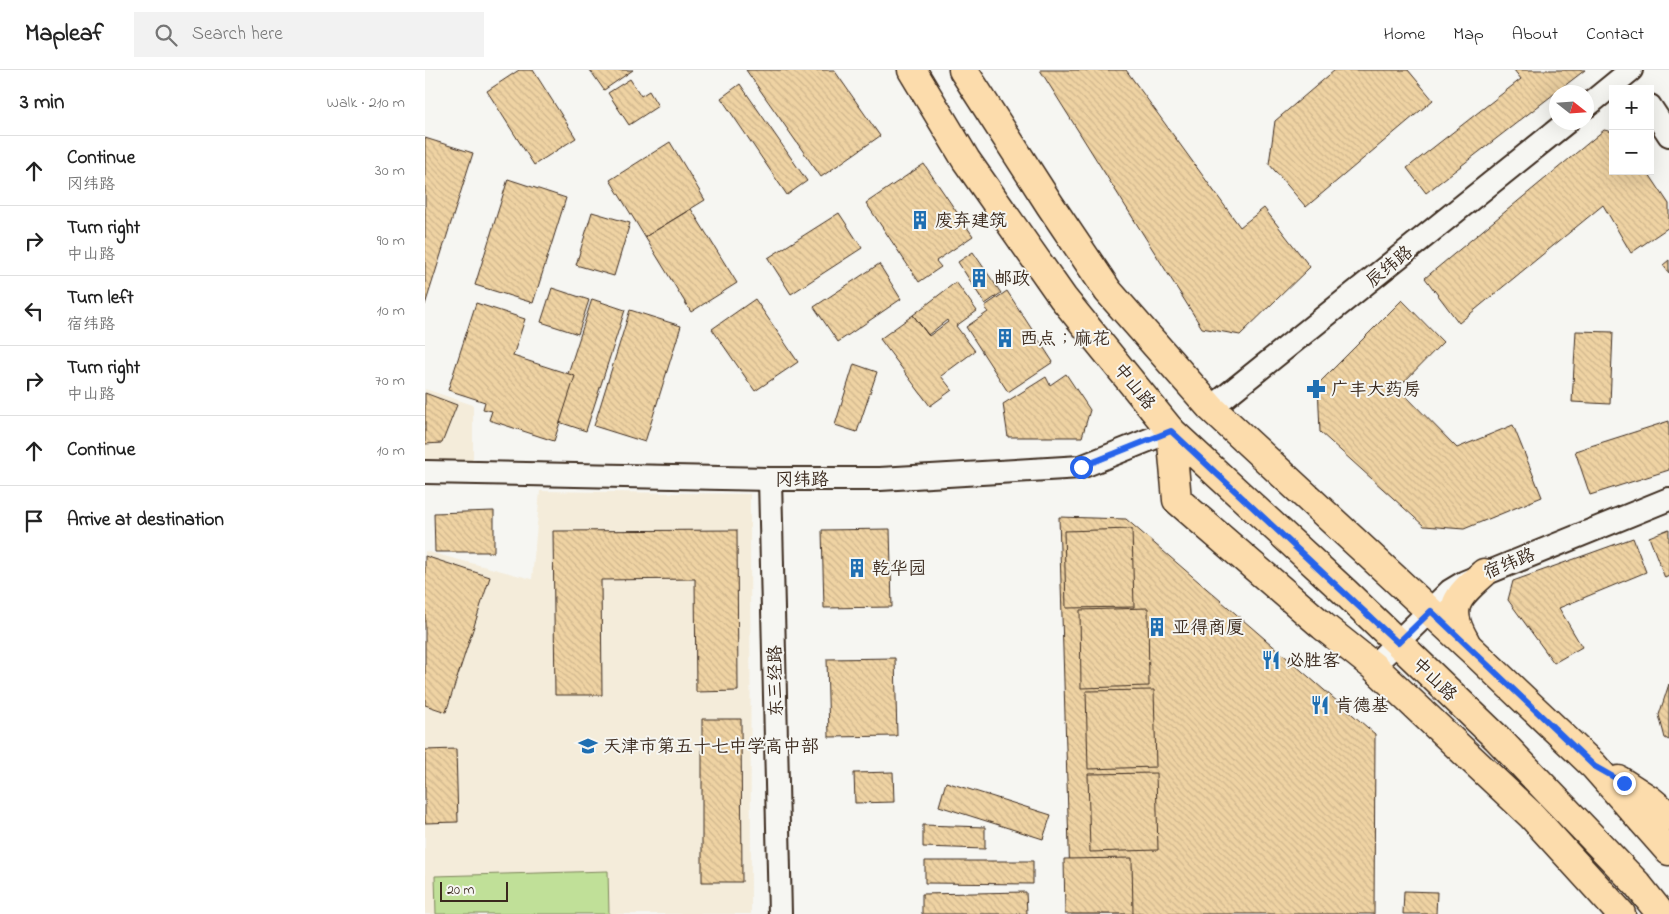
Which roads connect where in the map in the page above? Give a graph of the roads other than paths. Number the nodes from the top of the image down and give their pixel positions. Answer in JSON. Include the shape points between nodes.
{"nodes":[{"id":1,"x":913,"y":70,"type":"edge"},
{"id":2,"x":963,"y":70,"type":"edge"},
{"id":3,"x":1632,"y":75,"type":"edge"},
{"id":4,"x":1594,"y":101,"type":"edge"},
{"id":5,"x":1654,"y":112,"type":"edge"},
{"id":6,"x":1557,"y":130,"type":"edge"},
{"id":7,"x":1669,"y":135,"type":"edge"},
{"id":8,"x":1211,"y":408,"type":"junction"},
{"id":9,"x":1171,"y":431,"type":"junction"},
{"id":10,"x":425,"y":472,"type":"edge"},
{"id":11,"x":770,"y":479,"type":"junction"},
{"id":12,"x":1669,"y":499,"type":"edge"},
{"id":13,"x":1484,"y":573,"type":"junction"},
{"id":14,"x":1431,"y":611,"type":"junction"},
{"id":15,"x":1398,"y":643,"type":"junction"},
{"id":16,"x":1467,"y":645,"type":"junction"},
{"id":17,"x":1373,"y":666,"type":"junction"},
{"id":18,"x":1594,"y":766,"type":"junction"},
{"id":19,"x":1669,"y":816,"type":"edge"},
{"id":20,"x":1669,"y":851,"type":"edge"},
{"id":21,"x":780,"y":914,"type":"edge"},
{"id":22,"x":1621,"y":914,"type":"edge"},
{"id":23,"x":1661,"y":914,"type":"edge"}],
"edges":[{"from":1,"to":9,"type":"main road","name":"中山路","via":[[966,160],[1063,298]]},
{"from":2,"to":8,"type":"main road","via":[[1108,290]]},
{"from":3,"to":4,"type":"street"},
{"from":5,"to":7,"type":"street"},
{"from":6,"to":8,"type":"street","name":"辰纬路"},
{"from":8,"to":14,"type":"main road"},
{"from":9,"to":11,"type":"street","name":"冈纬路","via":[[1081,467],[880,478]]},
{"from":9,"to":15,"type":"main road","name":"中山路"},
{"from":9,"to":17,"type":"main road","via":[[1177,500]]},
{"from":10,"to":11,"type":"street","name":"冈纬路"},
{"from":11,"to":21,"type":"street","name":"东三经路"},
{"from":12,"to":13,"type":"street","name":"宿纬路"},
{"from":13,"to":14,"type":"street","name":"宿纬路","via":[[1450,591]]},
{"from":13,"to":16,"type":"main road","via":[[1463,593],[1455,608],[1456,622]]},
{"from":14,"to":15,"type":"street","name":"宿纬路"},
{"from":14,"to":16,"type":"main road"},
{"from":15,"to":17,"type":"street","name":"宿纬路"},
{"from":15,"to":23,"type":"main road","name":"中山路","via":[[1497,738],[1637,884]]},
{"from":16,"to":18,"type":"main road"},
{"from":17,"to":22,"type":"main road","via":[[1532,816]]},
{"from":18,"to":19,"type":"main road"},
{"from":18,"to":20,"type":"main road"}]}
